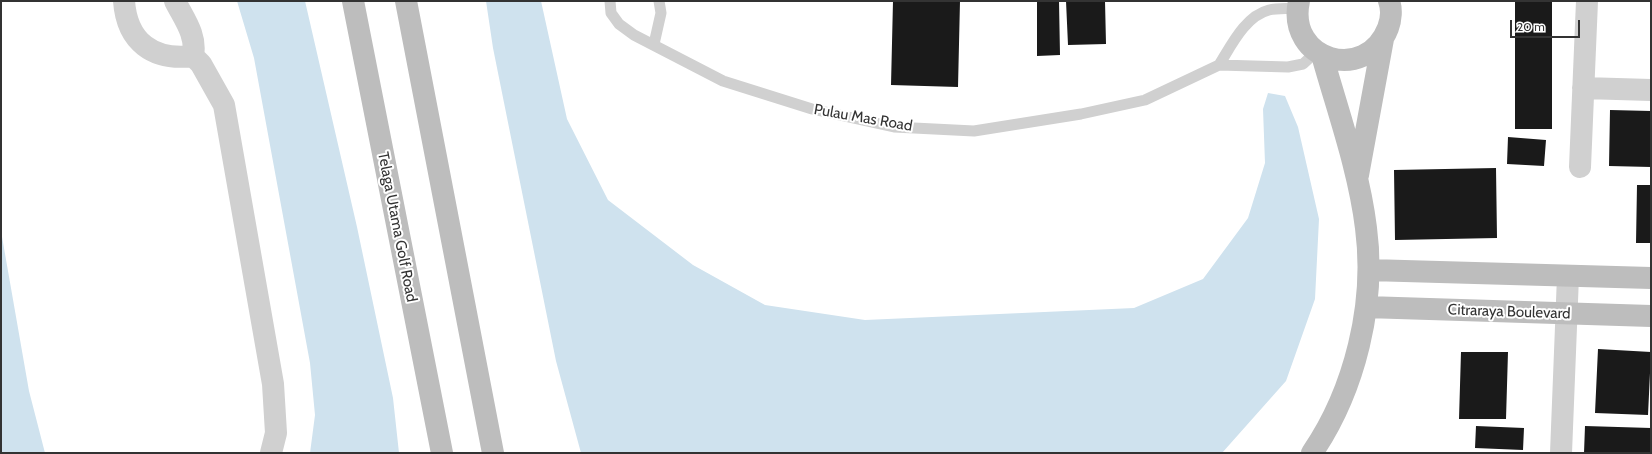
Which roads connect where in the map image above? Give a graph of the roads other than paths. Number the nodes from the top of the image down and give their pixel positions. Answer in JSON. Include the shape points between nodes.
{"nodes":[{"id":1,"x":124,"y":1,"type":"edge"},
{"id":2,"x":175,"y":1,"type":"edge"},
{"id":3,"x":352,"y":1,"type":"edge"},
{"id":4,"x":406,"y":1,"type":"edge"},
{"id":5,"x":610,"y":1,"type":"edge"},
{"id":6,"x":659,"y":1,"type":"edge"},
{"id":7,"x":1587,"y":1,"type":"edge"},
{"id":8,"x":1390,"y":2,"type":"edge"},
{"id":9,"x":1298,"y":4,"type":"edge"},
{"id":10,"x":1383,"y":39,"type":"junction"},
{"id":11,"x":654,"y":44,"type":"junction"},
{"id":12,"x":1319,"y":53,"type":"junction"},
{"id":13,"x":193,"y":56,"type":"junction"},
{"id":14,"x":1219,"y":65,"type":"junction"},
{"id":15,"x":1583,"y":88,"type":"junction"},
{"id":16,"x":1651,"y":90,"type":"edge"},
{"id":17,"x":1580,"y":167,"type":"dead end"},
{"id":18,"x":1357,"y":180,"type":"junction"},
{"id":19,"x":1369,"y":270,"type":"junction"},
{"id":20,"x":1568,"y":276,"type":"junction"},
{"id":21,"x":1651,"y":278,"type":"edge"},
{"id":22,"x":1366,"y":307,"type":"junction"},
{"id":23,"x":1567,"y":313,"type":"junction"},
{"id":24,"x":1651,"y":316,"type":"edge"},
{"id":25,"x":271,"y":453,"type":"edge"},
{"id":26,"x":442,"y":453,"type":"edge"},
{"id":27,"x":493,"y":453,"type":"edge"},
{"id":28,"x":1312,"y":453,"type":"edge"},
{"id":29,"x":1561,"y":453,"type":"edge"}],
"edges":[{"from":1,"to":13,"type":"street","via":[[130,28],[146,47],[164,56]]},
{"from":2,"to":13,"type":"street","via":[[193,36]]},
{"from":3,"to":26,"type":"main road","name":"Telaga Utama Golf Road"},
{"from":4,"to":27,"type":"main road"},
{"from":5,"to":11,"type":"lane","name":"Pulau Mas Road","via":[[611,13],[618,24]]},
{"from":6,"to":11,"type":"lane","via":[[661,13]]},
{"from":7,"to":15,"type":"street"},
{"from":8,"to":10,"type":"main road","via":[[1390,22]]},
{"from":9,"to":12,"type":"main road","via":[[1297,22],[1300,30],[1309,46]]},
{"from":9,"to":14,"type":"lane","via":[[1268,10],[1252,19]]},
{"from":10,"to":12,"type":"main road","via":[[1371,52],[1356,59],[1338,60]]},
{"from":10,"to":18,"type":"main road"},
{"from":11,"to":14,"type":"lane","name":"Pulau Mas Road","via":[[723,81],[812,109],[894,127],[974,131],[1081,114],[1145,100]]},
{"from":12,"to":14,"type":"lane","name":"Pulau Mas Road","via":[[1303,64],[1288,68]]},
{"from":12,"to":18,"type":"main road"},
{"from":13,"to":25,"type":"street","via":[[201,64],[224,105],[273,384],[276,433]]},
{"from":15,"to":16,"type":"street"},
{"from":15,"to":17,"type":"street"},
{"from":18,"to":19,"type":"main road","via":[[1366,228]]},
{"from":19,"to":20,"type":"main road"},
{"from":19,"to":22,"type":"main road"},
{"from":20,"to":21,"type":"main road"},
{"from":20,"to":23,"type":"street"},
{"from":22,"to":23,"type":"main road","name":"Citraraya Boulevard"},
{"from":22,"to":28,"type":"main road","via":[[1352,368],[1328,429]]},
{"from":23,"to":24,"type":"main road","name":"Citraraya Boulevard"},
{"from":23,"to":29,"type":"street"}]}
